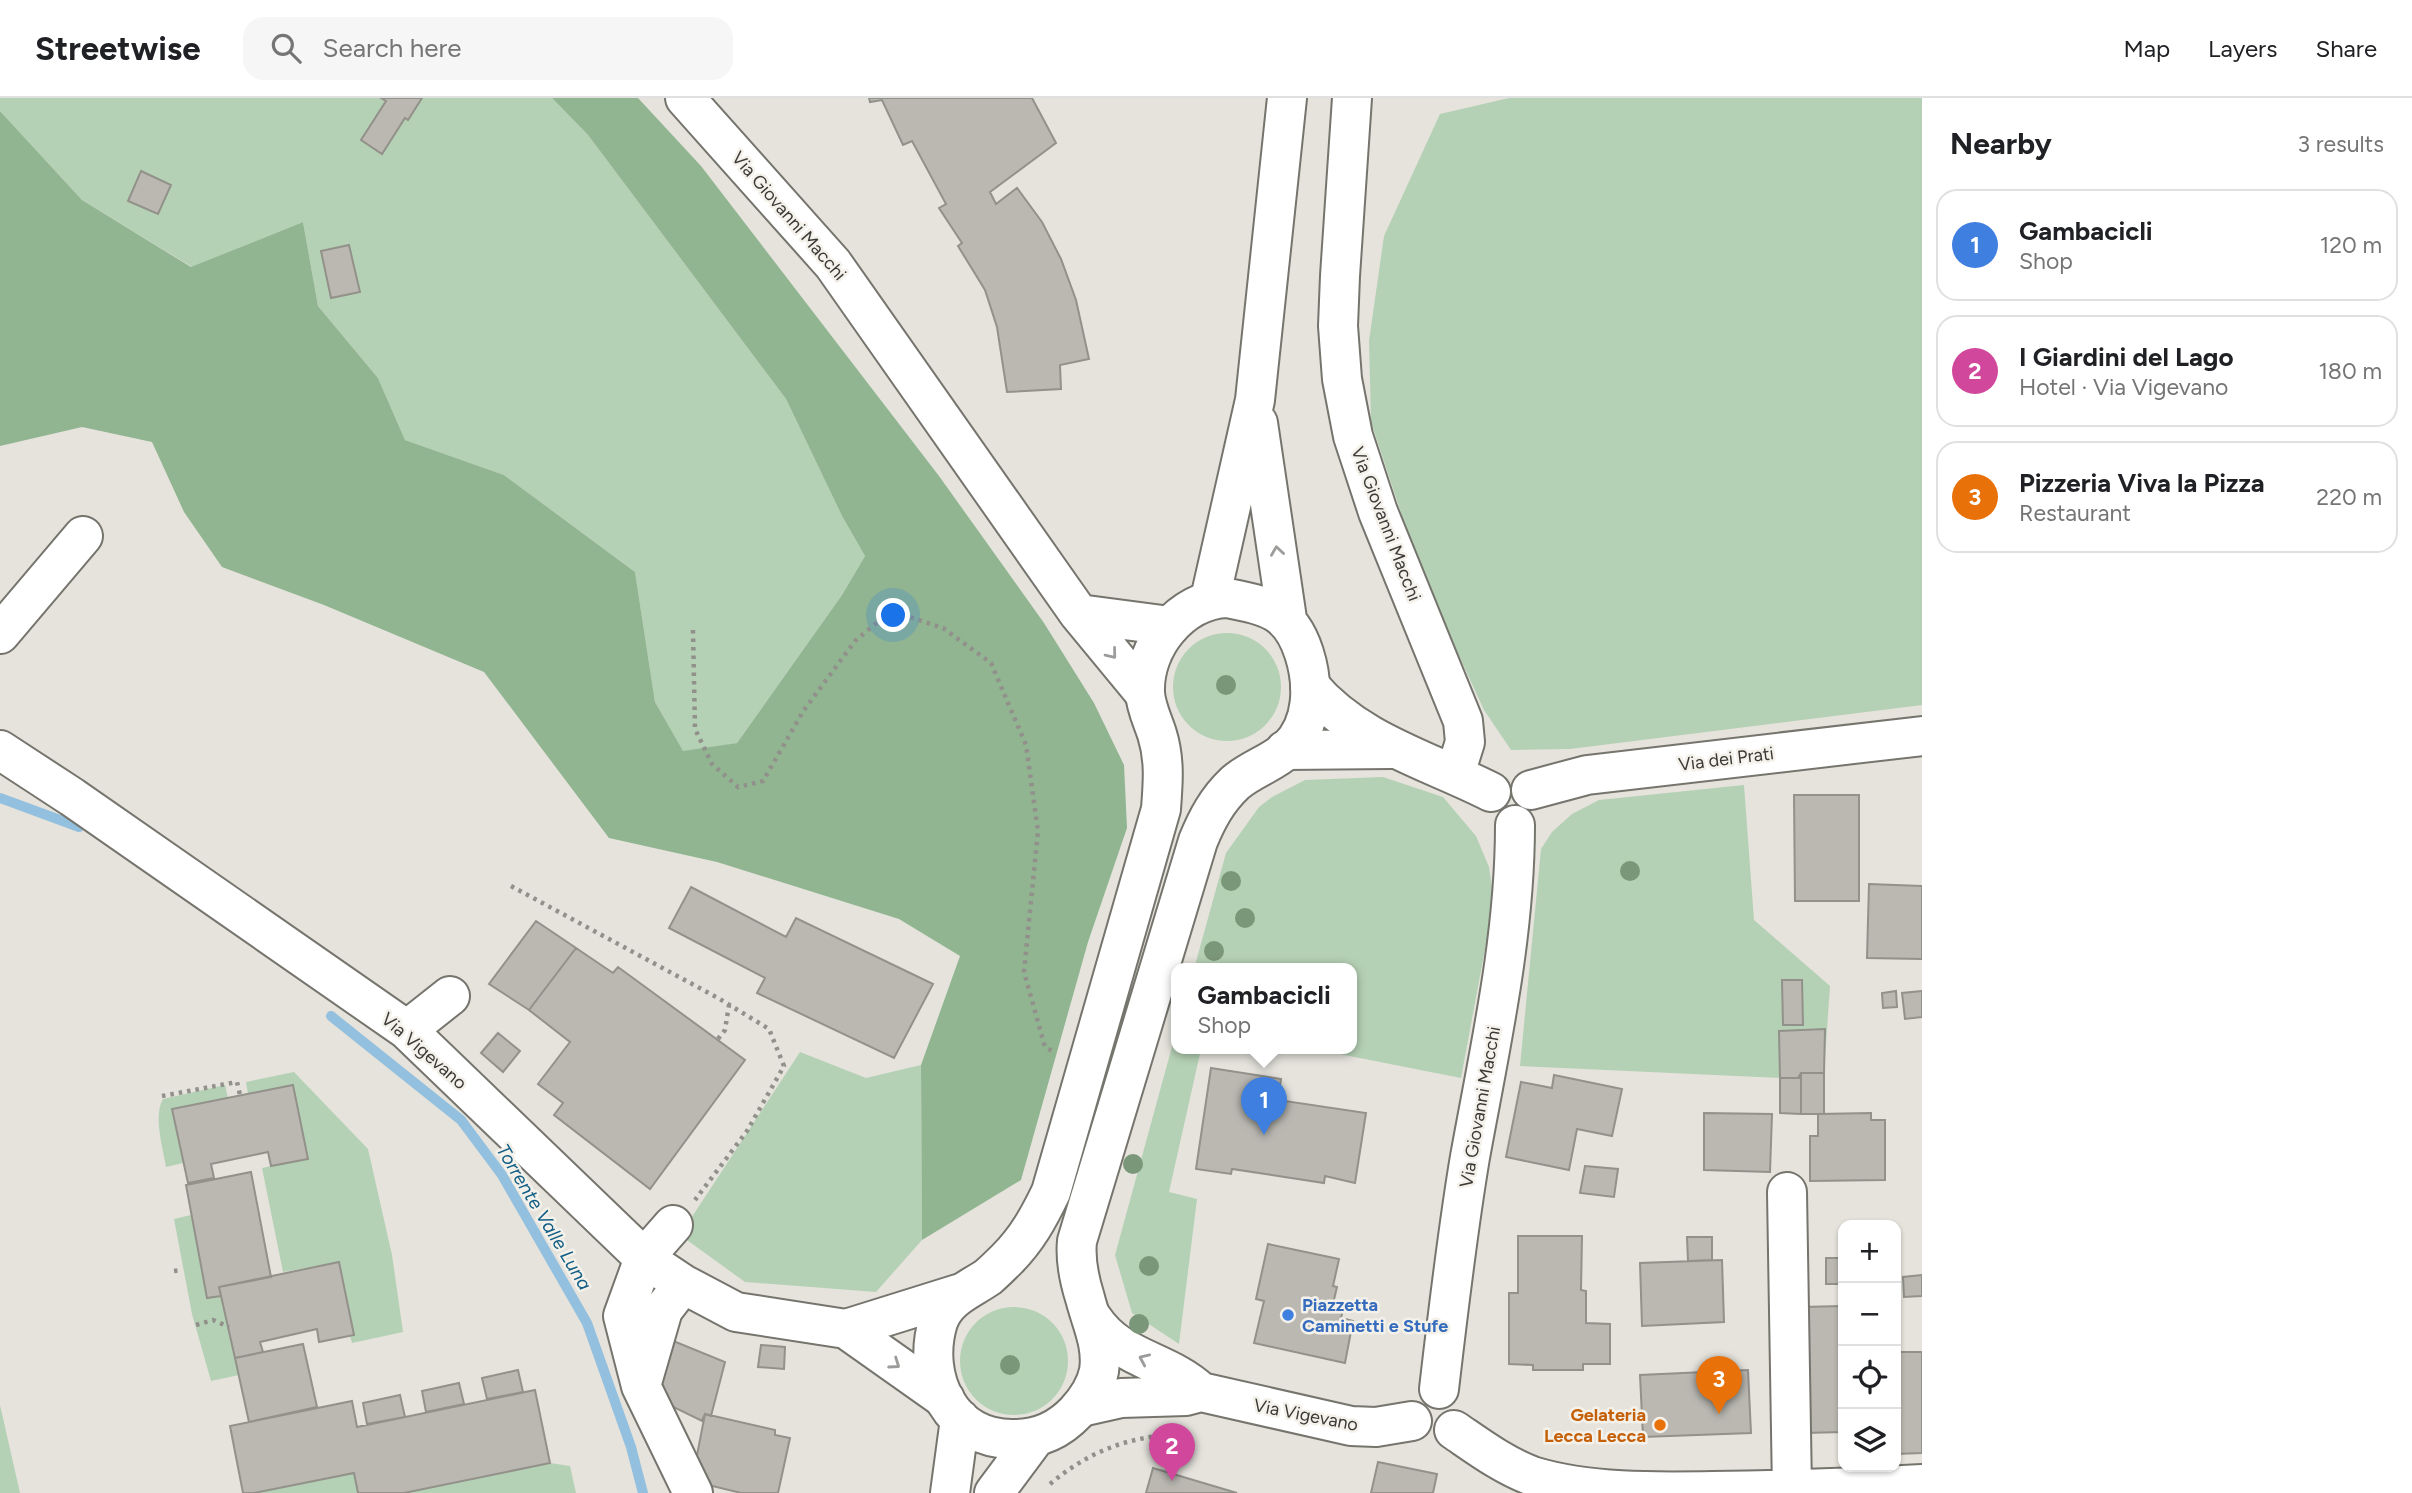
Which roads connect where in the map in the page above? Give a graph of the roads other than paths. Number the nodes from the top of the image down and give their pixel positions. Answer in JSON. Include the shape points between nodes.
{"nodes":[{"id":1,"x":685,"y":98,"type":"edge"},
{"id":2,"x":1287,"y":98,"type":"edge"},
{"id":3,"x":1352,"y":98,"type":"edge"},
{"id":4,"x":1255,"y":400,"type":"junction"},
{"id":5,"x":83,"y":536,"type":"dead end"},
{"id":6,"x":1210,"y":598,"type":"junction"},
{"id":7,"x":1079,"y":614,"type":"junction"},
{"id":8,"x":1287,"y":619,"type":"junction"},
{"id":9,"x":1170,"y":626,"type":"junction"},
{"id":10,"x":0,"y":634,"type":"edge"},
{"id":11,"x":1310,"y":686,"type":"junction"},
{"id":12,"x":1145,"y":694,"type":"junction"},
{"id":13,"x":1922,"y":736,"type":"edge"},
{"id":14,"x":1393,"y":749,"type":"junction"},
{"id":15,"x":0,"y":750,"type":"edge"},
{"id":16,"x":1285,"y":750,"type":"junction"},
{"id":17,"x":1455,"y":774,"type":"junction"},
{"id":18,"x":1531,"y":790,"type":"junction"},
{"id":19,"x":1491,"y":792,"type":"junction"},
{"id":20,"x":1515,"y":825,"type":"junction"},
{"id":21,"x":450,"y":996,"type":"dead end"},
{"id":22,"x":407,"y":1030,"type":"junction"},
{"id":23,"x":1787,"y":1192,"type":"dead end"},
{"id":24,"x":673,"y":1225,"type":"road end"},
{"id":25,"x":644,"y":1258,"type":"junction"},
{"id":26,"x":683,"y":1284,"type":"junction"},
{"id":27,"x":958,"y":1294,"type":"junction"},
{"id":28,"x":1093,"y":1319,"type":"junction"},
{"id":29,"x":846,"y":1329,"type":"junction"},
{"id":30,"x":641,"y":1386,"type":"junction"},
{"id":31,"x":1439,"y":1390,"type":"junction"},
{"id":32,"x":1201,"y":1392,"type":"junction"},
{"id":33,"x":1081,"y":1406,"type":"junction"},
{"id":34,"x":952,"y":1409,"type":"junction"},
{"id":35,"x":1412,"y":1421,"type":"junction"},
{"id":36,"x":1454,"y":1430,"type":"junction"},
{"id":37,"x":1035,"y":1438,"type":"junction"},
{"id":38,"x":1881,"y":1476,"type":"edge"},
{"id":39,"x":1922,"y":1485,"type":"edge"},
{"id":40,"x":1792,"y":1490,"type":"junction"},
{"id":41,"x":1741,"y":1492,"type":"edge"},
{"id":42,"x":693,"y":1493,"type":"edge"},
{"id":43,"x":950,"y":1493,"type":"edge"},
{"id":44,"x":994,"y":1493,"type":"edge"}],
"edges":[{"from":1,"to":7,"type":"street","name":"Via Giovanni Macchi","via":[[833,264]]},
{"from":2,"to":4,"type":"street"},
{"from":3,"to":17,"type":"street","name":"Via Giovanni Macchi","via":[[1338,326],[1342,379],[1353,436],[1378,512],[1463,721],[1465,742]]},
{"from":4,"to":6,"type":"street"},
{"from":8,"to":4,"type":"street","one_way":true},
{"from":5,"to":10,"type":"street"},
{"from":6,"to":8,"type":"street","via":[[1242,601]]},
{"from":6,"to":9,"type":"street"},
{"from":7,"to":9,"type":"street"},
{"from":7,"to":12,"type":"street","name":"Via Giovanni Macchi","one_way":true},
{"from":8,"to":11,"type":"street","via":[[1301,644]]},
{"from":9,"to":12,"type":"street","via":[[1152,657]]},
{"from":11,"to":14,"type":"street","via":[[1331,710]]},
{"from":11,"to":16,"type":"street","via":[[1311,706],[1298,735]]},
{"from":12,"to":27,"type":"street","via":[[1163,761],[1161,809],[1051,1192],[1023,1241],[989,1275]]},
{"from":13,"to":18,"type":"street","name":"Via dei Prati","via":[[1587,775]]},
{"from":14,"to":16,"type":"street"},
{"from":14,"to":17,"type":"street"},
{"from":15,"to":22,"type":"street","name":"Via Vigevano"},
{"from":16,"to":28,"type":"street","via":[[1234,784],[1207,818],[1198,841],[1076,1241],[1077,1268]]},
{"from":17,"to":19,"type":"street"},
{"from":18,"to":19,"type":"street","via":[[1517,779],[1506,779]]},
{"from":18,"to":20,"type":"street","via":[[1534,810],[1527,820]]},
{"from":19,"to":20,"type":"street","via":[[1489,806],[1494,817]]},
{"from":20,"to":31,"type":"street","name":"Via Giovanni Macchi","via":[[1509,934],[1460,1221]]},
{"from":21,"to":22,"type":"street"},
{"from":22,"to":25,"type":"street","name":"Via Vigevano"},
{"from":23,"to":40,"type":"street"},
{"from":24,"to":25,"type":"street"},
{"from":25,"to":26,"type":"street","name":"Via Vigevano"},
{"from":25,"to":30,"type":"street","via":[[623,1316]]},
{"from":26,"to":29,"type":"street","name":"Via Vigevano","via":[[736,1312]]},
{"from":26,"to":30,"type":"street","via":[[663,1310]]},
{"from":27,"to":29,"type":"street","name":"Via Vigevano"},
{"from":27,"to":34,"type":"street","via":[[939,1319],[935,1338],[936,1382]]},
{"from":32,"to":28,"type":"street","name":"Via Vigevano","one_way":true,"via":[[1177,1373],[1113,1343]]},
{"from":28,"to":33,"type":"street","via":[[1099,1369]]},
{"from":29,"to":34,"type":"street","name":"Via Vigevano","one_way":true},
{"from":30,"to":42,"type":"street"},
{"from":31,"to":35,"type":"street","via":[[1420,1394],[1412,1404]]},
{"from":31,"to":36,"type":"street","via":[[1454,1397],[1460,1408]]},
{"from":32,"to":33,"type":"street","name":"Via Vigevano"},
{"from":32,"to":35,"type":"street","name":"Via Vigevano","via":[[1350,1426]]},
{"from":33,"to":37,"type":"street","via":[[1064,1424]]},
{"from":34,"to":37,"type":"street","name":"Via Vigevano","via":[[980,1435]]},
{"from":34,"to":43,"type":"street"},
{"from":35,"to":36,"type":"street","via":[[1426,1437],[1440,1439]]},
{"from":36,"to":41,"type":"street","via":[[1510,1466],[1570,1486],[1641,1492]]},
{"from":37,"to":44,"type":"street"},
{"from":38,"to":39,"type":"street"},
{"from":38,"to":40,"type":"street"},
{"from":40,"to":41,"type":"street"}]}
